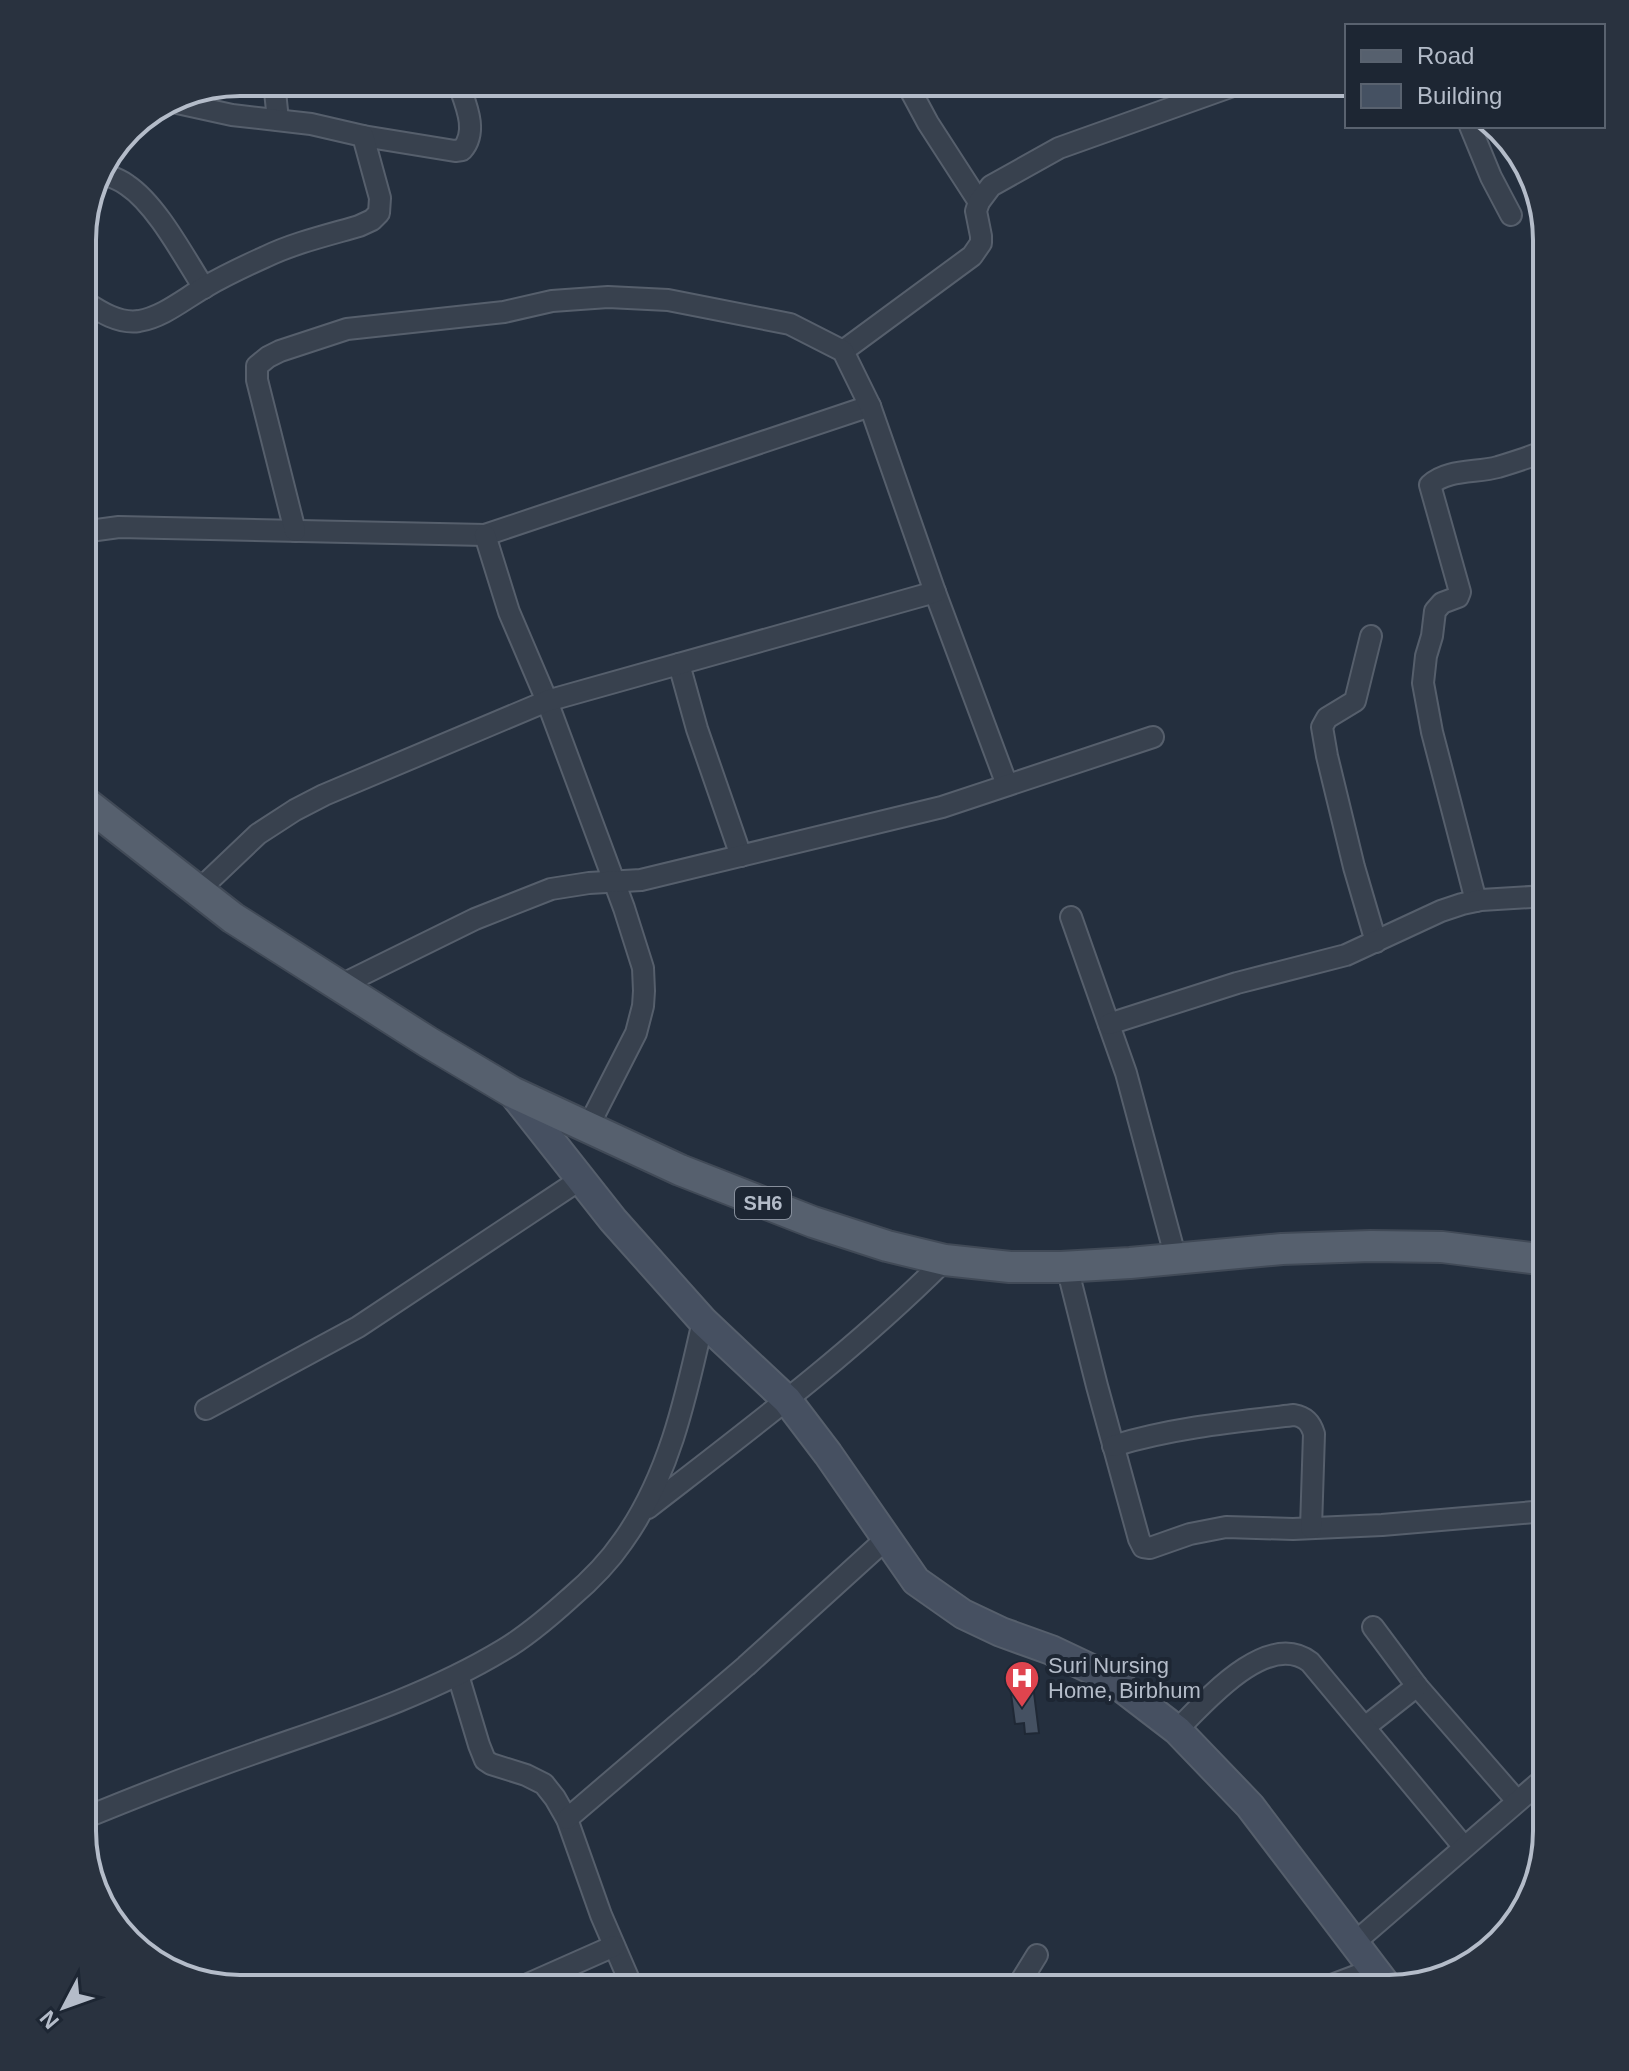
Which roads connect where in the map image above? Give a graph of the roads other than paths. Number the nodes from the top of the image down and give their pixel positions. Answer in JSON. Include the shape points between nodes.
{"nodes":[{"id":1,"x":275,"y":96,"type":"edge"},
{"id":2,"x":462,"y":96,"type":"edge"},
{"id":3,"x":914,"y":96,"type":"edge"},
{"id":4,"x":1205,"y":96,"type":"edge"},
{"id":5,"x":189,"y":106,"type":"edge"},
{"id":6,"x":278,"y":120,"type":"junction"},
{"id":7,"x":1471,"y":128,"type":"edge"},
{"id":8,"x":363,"y":136,"type":"junction"},
{"id":9,"x":111,"y":177,"type":"edge"},
{"id":10,"x":979,"y":202,"type":"junction"},
{"id":11,"x":1511,"y":215,"type":"dead end"},
{"id":12,"x":204,"y":288,"type":"junction"},
{"id":13,"x":96,"y":308,"type":"edge"},
{"id":14,"x":843,"y":351,"type":"junction"},
{"id":15,"x":870,"y":406,"type":"junction"},
{"id":16,"x":1533,"y":455,"type":"edge"},
{"id":17,"x":96,"y":530,"type":"edge"},
{"id":18,"x":295,"y":531,"type":"junction"},
{"id":19,"x":485,"y":535,"type":"junction"},
{"id":20,"x":935,"y":592,"type":"junction"},
{"id":21,"x":1371,"y":636,"type":"dead end"},
{"id":22,"x":679,"y":664,"type":"junction"},
{"id":23,"x":547,"y":701,"type":"junction"},
{"id":24,"x":1153,"y":737,"type":"dead end"},
{"id":25,"x":1007,"y":785,"type":"junction"},
{"id":26,"x":96,"y":811,"type":"edge"},
{"id":27,"x":741,"y":856,"type":"junction"},
{"id":28,"x":614,"y":882,"type":"junction"},
{"id":29,"x":198,"y":891,"type":"junction"},
{"id":30,"x":1533,"y":897,"type":"edge"},
{"id":31,"x":1476,"y":901,"type":"junction"},
{"id":32,"x":1071,"y":917,"type":"dead end"},
{"id":33,"x":1376,"y":942,"type":"junction"},
{"id":34,"x":341,"y":985,"type":"junction"},
{"id":35,"x":1109,"y":1024,"type":"junction"},
{"id":36,"x":512,"y":1092,"type":"junction"},
{"id":37,"x":588,"y":1127,"type":"junction"},
{"id":38,"x":581,"y":1179,"type":"junction"},
{"id":39,"x":1533,"y":1258,"type":"edge"},
{"id":40,"x":1176,"y":1259,"type":"junction"},
{"id":41,"x":945,"y":1260,"type":"junction"},
{"id":42,"x":1067,"y":1267,"type":"junction"},
{"id":43,"x":703,"y":1321,"type":"junction"},
{"id":44,"x":787,"y":1400,"type":"junction"},
{"id":45,"x":206,"y":1409,"type":"dead end"},
{"id":46,"x":1113,"y":1446,"type":"junction"},
{"id":47,"x":1533,"y":1512,"type":"edge"},
{"id":48,"x":641,"y":1514,"type":"junction"},
{"id":49,"x":1311,"y":1528,"type":"junction"},
{"id":50,"x":886,"y":1539,"type":"junction"},
{"id":51,"x":1373,"y":1627,"type":"dead end"},
{"id":52,"x":458,"y":1675,"type":"junction"},
{"id":53,"x":1417,"y":1686,"type":"junction"},
{"id":54,"x":1365,"y":1727,"type":"junction"},
{"id":55,"x":1177,"y":1730,"type":"junction"},
{"id":56,"x":1533,"y":1788,"type":"edge"},
{"id":57,"x":1517,"y":1801,"type":"junction"},
{"id":58,"x":96,"y":1813,"type":"edge"},
{"id":59,"x":567,"y":1819,"type":"junction"},
{"id":60,"x":1464,"y":1847,"type":"junction"},
{"id":61,"x":1354,"y":1943,"type":"junction"},
{"id":62,"x":614,"y":1946,"type":"junction"},
{"id":63,"x":1037,"y":1955,"type":"dead end"},
{"id":64,"x":549,"y":1975,"type":"edge"},
{"id":65,"x":627,"y":1975,"type":"edge"},
{"id":66,"x":1025,"y":1975,"type":"edge"},
{"id":67,"x":1379,"y":1975,"type":"edge"}],
"edges":[{"from":1,"to":6,"type":"street"},
{"from":2,"to":8,"type":"street","via":[[471,136],[462,150]]},
{"from":3,"to":10,"type":"street"},
{"from":4,"to":10,"type":"street","via":[[1059,148],[991,186]]},
{"from":5,"to":6,"type":"street"},
{"from":6,"to":8,"type":"street"},
{"from":7,"to":11,"type":"street"},
{"from":8,"to":12,"type":"street","via":[[380,198],[379,213],[372,220],[269,255]]},
{"from":9,"to":12,"type":"street","via":[[142,197]]},
{"from":10,"to":14,"type":"street","via":[[981,243],[972,256]]},
{"from":12,"to":13,"type":"street","via":[[137,321],[123,321]]},
{"from":14,"to":15,"type":"street"},
{"from":14,"to":18,"type":"street","via":[[790,324],[668,300],[608,297],[347,329],[280,351],[257,366],[257,380]]},
{"from":15,"to":19,"type":"street"},
{"from":15,"to":20,"type":"street"},
{"from":16,"to":31,"type":"street","via":[[1430,485],[1460,592],[1435,611],[1423,683]]},
{"from":17,"to":18,"type":"street"},
{"from":18,"to":19,"type":"street"},
{"from":19,"to":23,"type":"street","via":[[509,612]]},
{"from":20,"to":22,"type":"street"},
{"from":20,"to":25,"type":"street"},
{"from":21,"to":33,"type":"street","via":[[1355,701],[1322,727]]},
{"from":22,"to":23,"type":"street"},
{"from":22,"to":27,"type":"street"},
{"from":23,"to":28,"type":"street"},
{"from":23,"to":29,"type":"street","via":[[295,810],[258,834]]},
{"from":24,"to":25,"type":"street"},
{"from":25,"to":27,"type":"street","via":[[942,807]]},
{"from":26,"to":29,"type":"main road","number":"SH6"},
{"from":27,"to":28,"type":"street"},
{"from":28,"to":34,"type":"street","via":[[551,889],[475,919]]},
{"from":28,"to":37,"type":"street","via":[[643,968],[643,1006],[636,1033]]},
{"from":29,"to":34,"type":"main road","number":"SH6"},
{"from":30,"to":31,"type":"street"},
{"from":31,"to":33,"type":"street","via":[[1441,911]]},
{"from":32,"to":35,"type":"street"},
{"from":33,"to":35,"type":"street"},
{"from":34,"to":36,"type":"main road","number":"SH6"},
{"from":35,"to":40,"type":"street"},
{"from":36,"to":37,"type":"main road","number":"SH6"},
{"from":36,"to":38,"type":"main road"},
{"from":37,"to":41,"type":"main road","number":"SH6","via":[[813,1222]]},
{"from":38,"to":43,"type":"main road"},
{"from":38,"to":45,"type":"street","via":[[358,1327]]},
{"from":39,"to":40,"type":"main road","number":"SH6","via":[[1442,1247],[1371,1246]]},
{"from":40,"to":42,"type":"main road","number":"SH6"},
{"from":41,"to":42,"type":"main road","number":"SH6"},
{"from":41,"to":44,"type":"street"},
{"from":42,"to":46,"type":"street"},
{"from":43,"to":44,"type":"main road"},
{"from":43,"to":48,"type":"street","via":[[684,1406]]},
{"from":44,"to":48,"type":"street"},
{"from":44,"to":50,"type":"main road"},
{"from":46,"to":49,"type":"street","via":[[1145,1548],[1226,1527]]},
{"from":46,"to":49,"type":"street","via":[[1205,1424],[1301,1416],[1314,1434]]},
{"from":47,"to":49,"type":"street"},
{"from":48,"to":52,"type":"street","via":[[600,1571],[560,1607],[505,1649]]},
{"from":50,"to":55,"type":"main road","via":[[916,1581],[963,1614],[1108,1677]]},
{"from":50,"to":59,"type":"street"},
{"from":51,"to":53,"type":"street"},
{"from":52,"to":58,"type":"street"},
{"from":52,"to":59,"type":"street","via":[[485,1760],[544,1784]]},
{"from":53,"to":54,"type":"street"},
{"from":53,"to":57,"type":"street"},
{"from":54,"to":55,"type":"street","via":[[1310,1662],[1288,1652],[1231,1678]]},
{"from":54,"to":60,"type":"street"},
{"from":55,"to":61,"type":"main road","via":[[1250,1806]]},
{"from":56,"to":57,"type":"street"},
{"from":57,"to":60,"type":"street"},
{"from":59,"to":62,"type":"street"},
{"from":60,"to":61,"type":"street"},
{"from":61,"to":67,"type":"main road"},
{"from":62,"to":64,"type":"street"},
{"from":62,"to":65,"type":"street"},
{"from":63,"to":66,"type":"street"}]}
